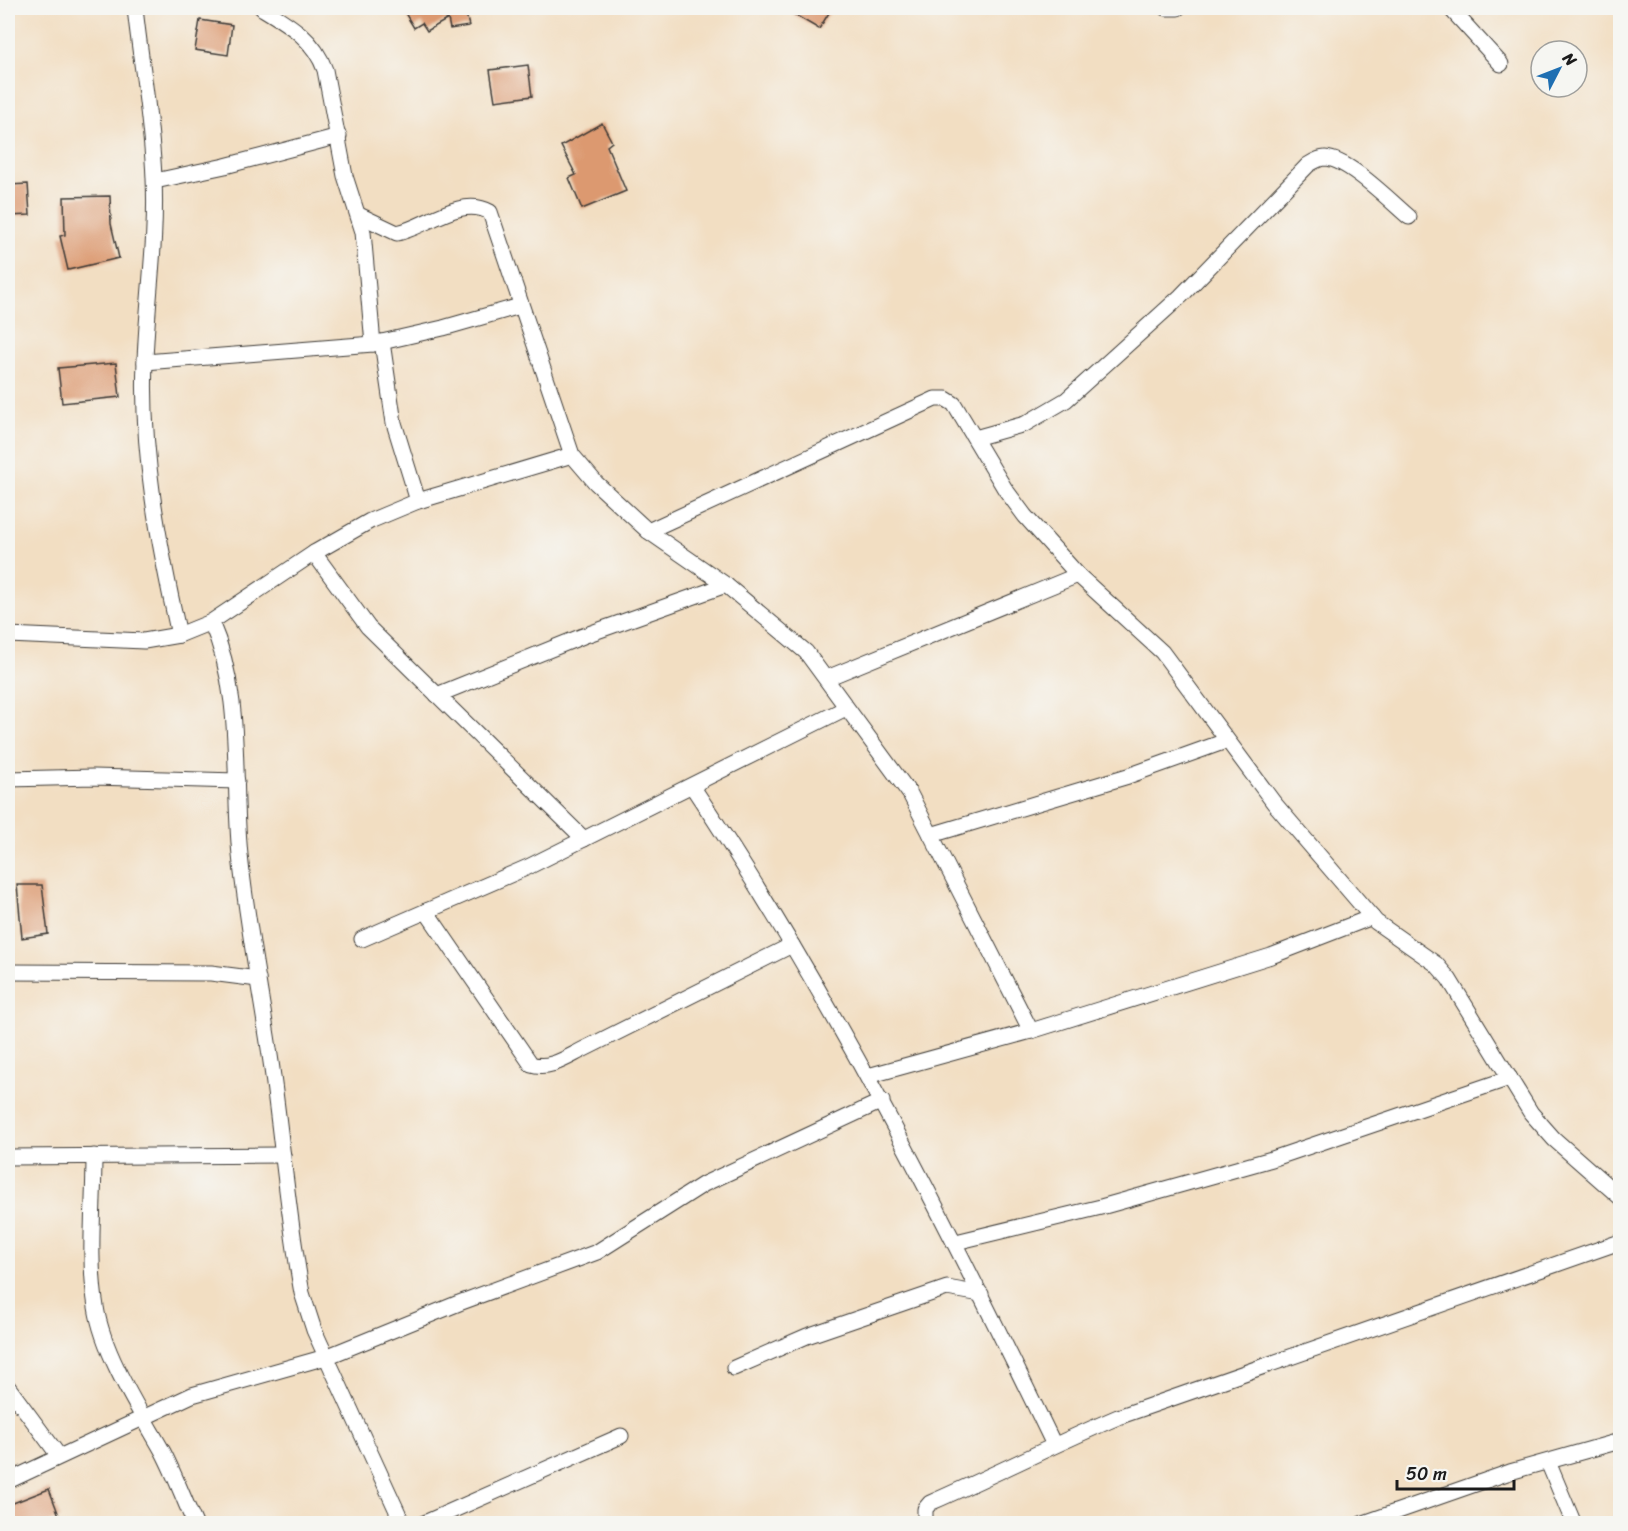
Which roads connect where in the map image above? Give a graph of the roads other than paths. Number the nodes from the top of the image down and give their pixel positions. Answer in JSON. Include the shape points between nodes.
{"nodes":[{"id":1,"x":135,"y":8,"type":"edge"},
{"id":2,"x":262,"y":8,"type":"edge"},
{"id":3,"x":1166,"y":8,"type":"edge"},
{"id":4,"x":1178,"y":8,"type":"edge"},
{"id":5,"x":1450,"y":8,"type":"edge"},
{"id":6,"x":1501,"y":64,"type":"dead end"},
{"id":7,"x":339,"y":136,"type":"junction"},
{"id":8,"x":155,"y":181,"type":"junction"},
{"id":9,"x":359,"y":215,"type":"junction"},
{"id":10,"x":1409,"y":217,"type":"dead end"},
{"id":11,"x":520,"y":306,"type":"junction"},
{"id":12,"x":377,"y":343,"type":"junction"},
{"id":13,"x":145,"y":363,"type":"junction"},
{"id":14,"x":975,"y":438,"type":"junction"},
{"id":15,"x":572,"y":455,"type":"junction"},
{"id":16,"x":418,"y":501,"type":"junction"},
{"id":17,"x":648,"y":531,"type":"junction"},
{"id":18,"x":314,"y":553,"type":"junction"},
{"id":19,"x":1078,"y":575,"type":"junction"},
{"id":20,"x":726,"y":585,"type":"junction"},
{"id":21,"x":211,"y":622,"type":"junction"},
{"id":22,"x":8,"y":635,"type":"edge"},
{"id":23,"x":179,"y":635,"type":"junction"},
{"id":24,"x":827,"y":678,"type":"junction"},
{"id":25,"x":437,"y":695,"type":"junction"},
{"id":26,"x":846,"y":708,"type":"junction"},
{"id":27,"x":1226,"y":741,"type":"junction"},
{"id":28,"x":8,"y":779,"type":"edge"},
{"id":29,"x":237,"y":781,"type":"junction"},
{"id":30,"x":692,"y":786,"type":"junction"},
{"id":31,"x":931,"y":835,"type":"junction"},
{"id":32,"x":584,"y":839,"type":"junction"},
{"id":33,"x":426,"y":911,"type":"junction"},
{"id":34,"x":1372,"y":917,"type":"junction"},
{"id":35,"x":362,"y":939,"type":"dead end"},
{"id":36,"x":792,"y":945,"type":"junction"},
{"id":37,"x":8,"y":972,"type":"edge"},
{"id":38,"x":258,"y":979,"type":"junction"},
{"id":39,"x":1031,"y":1031,"type":"junction"},
{"id":40,"x":868,"y":1076,"type":"junction"},
{"id":41,"x":1510,"y":1078,"type":"junction"},
{"id":42,"x":882,"y":1101,"type":"junction"},
{"id":43,"x":283,"y":1155,"type":"junction"},
{"id":44,"x":94,"y":1156,"type":"junction"},
{"id":45,"x":8,"y":1157,"type":"edge"},
{"id":46,"x":1620,"y":1197,"type":"edge"},
{"id":47,"x":956,"y":1242,"type":"junction"},
{"id":48,"x":1620,"y":1242,"type":"edge"},
{"id":49,"x":967,"y":1265,"type":"junction"},
{"id":50,"x":947,"y":1288,"type":"junction"},
{"id":51,"x":981,"y":1293,"type":"junction"},
{"id":52,"x":326,"y":1357,"type":"junction"},
{"id":53,"x":734,"y":1368,"type":"dead end"},
{"id":54,"x":8,"y":1387,"type":"edge"},
{"id":55,"x":142,"y":1417,"type":"junction"},
{"id":56,"x":621,"y":1436,"type":"dead end"},
{"id":57,"x":1620,"y":1441,"type":"edge"},
{"id":58,"x":1054,"y":1445,"type":"junction"},
{"id":59,"x":59,"y":1456,"type":"junction"},
{"id":60,"x":1548,"y":1462,"type":"junction"},
{"id":61,"x":8,"y":1481,"type":"edge"},
{"id":62,"x":1391,"y":1518,"type":"edge"},
{"id":63,"x":195,"y":1524,"type":"edge"},
{"id":64,"x":404,"y":1524,"type":"edge"},
{"id":65,"x":422,"y":1524,"type":"edge"},
{"id":66,"x":925,"y":1524,"type":"edge"},
{"id":67,"x":1361,"y":1524,"type":"edge"},
{"id":68,"x":1574,"y":1524,"type":"edge"}],
"edges":[{"from":1,"to":8,"type":"street","via":[[147,82]]},
{"from":2,"to":7,"type":"street","via":[[297,31],[319,54]]},
{"from":3,"to":4,"type":"street"},
{"from":5,"to":6,"type":"street"},
{"from":7,"to":8,"type":"street"},
{"from":7,"to":9,"type":"street","via":[[345,176]]},
{"from":8,"to":13,"type":"street"},
{"from":9,"to":11,"type":"street","via":[[397,233],[440,215],[483,208],[494,219]]},
{"from":9,"to":12,"type":"street"},
{"from":10,"to":14,"type":"street","via":[[1336,161],[1326,158],[1308,165],[1181,296],[1066,400],[1025,424]]},
{"from":11,"to":12,"type":"street"},
{"from":11,"to":15,"type":"street"},
{"from":12,"to":13,"type":"street"},
{"from":12,"to":16,"type":"street","via":[[394,423]]},
{"from":13,"to":23,"type":"street","via":[[148,463]]},
{"from":14,"to":17,"type":"street","via":[[954,404],[935,399]]},
{"from":14,"to":19,"type":"street","via":[[1011,498]]},
{"from":15,"to":16,"type":"street"},
{"from":15,"to":17,"type":"street"},
{"from":16,"to":18,"type":"street","via":[[370,521]]},
{"from":17,"to":20,"type":"street"},
{"from":18,"to":21,"type":"street"},
{"from":18,"to":25,"type":"street","via":[[368,627]]},
{"from":19,"to":24,"type":"street"},
{"from":19,"to":27,"type":"street","via":[[1162,652]]},
{"from":20,"to":24,"type":"street","via":[[806,652]]},
{"from":20,"to":25,"type":"street","via":[[583,636]]},
{"from":21,"to":23,"type":"street"},
{"from":21,"to":29,"type":"street","via":[[222,647],[237,731]]},
{"from":22,"to":23,"type":"street","via":[[144,641]]},
{"from":24,"to":26,"type":"street"},
{"from":25,"to":32,"type":"street"},
{"from":26,"to":30,"type":"street"},
{"from":26,"to":31,"type":"street","via":[[909,794]]},
{"from":27,"to":31,"type":"street","via":[[1128,776]]},
{"from":27,"to":34,"type":"street"},
{"from":28,"to":29,"type":"street"},
{"from":29,"to":38,"type":"street","via":[[238,838]]},
{"from":30,"to":32,"type":"street"},
{"from":30,"to":36,"type":"street"},
{"from":31,"to":39,"type":"street"},
{"from":32,"to":33,"type":"street"},
{"from":33,"to":35,"type":"street"},
{"from":33,"to":36,"type":"street","via":[[531,1064],[540,1067],[593,1045]]},
{"from":34,"to":39,"type":"street","via":[[1270,956]]},
{"from":34,"to":41,"type":"street","via":[[1436,964],[1449,979]]},
{"from":36,"to":40,"type":"street"},
{"from":37,"to":38,"type":"street","via":[[211,973]]},
{"from":38,"to":43,"type":"street"},
{"from":39,"to":40,"type":"street"},
{"from":40,"to":42,"type":"street"},
{"from":41,"to":46,"type":"street","via":[[1531,1113],[1554,1139]]},
{"from":41,"to":47,"type":"street","via":[[1272,1159]]},
{"from":42,"to":47,"type":"street"},
{"from":42,"to":52,"type":"street","via":[[704,1184],[597,1252]]},
{"from":43,"to":44,"type":"street"},
{"from":43,"to":52,"type":"street","via":[[302,1293]]},
{"from":44,"to":45,"type":"street"},
{"from":44,"to":55,"type":"street","via":[[96,1308],[102,1334]]},
{"from":47,"to":49,"type":"street"},
{"from":48,"to":58,"type":"street","via":[[1193,1390]]},
{"from":49,"to":50,"type":"street"},
{"from":49,"to":51,"type":"street"},
{"from":50,"to":51,"type":"street"},
{"from":50,"to":53,"type":"street","via":[[807,1336]]},
{"from":51,"to":58,"type":"street"},
{"from":52,"to":55,"type":"street","via":[[192,1395]]},
{"from":52,"to":64,"type":"street"},
{"from":54,"to":59,"type":"street"},
{"from":55,"to":59,"type":"street"},
{"from":55,"to":63,"type":"street"},
{"from":56,"to":65,"type":"street"},
{"from":57,"to":60,"type":"street"},
{"from":58,"to":66,"type":"street","via":[[930,1503],[924,1515]]},
{"from":59,"to":61,"type":"street"},
{"from":60,"to":62,"type":"street"},
{"from":60,"to":68,"type":"street"},
{"from":62,"to":67,"type":"street"}]}
